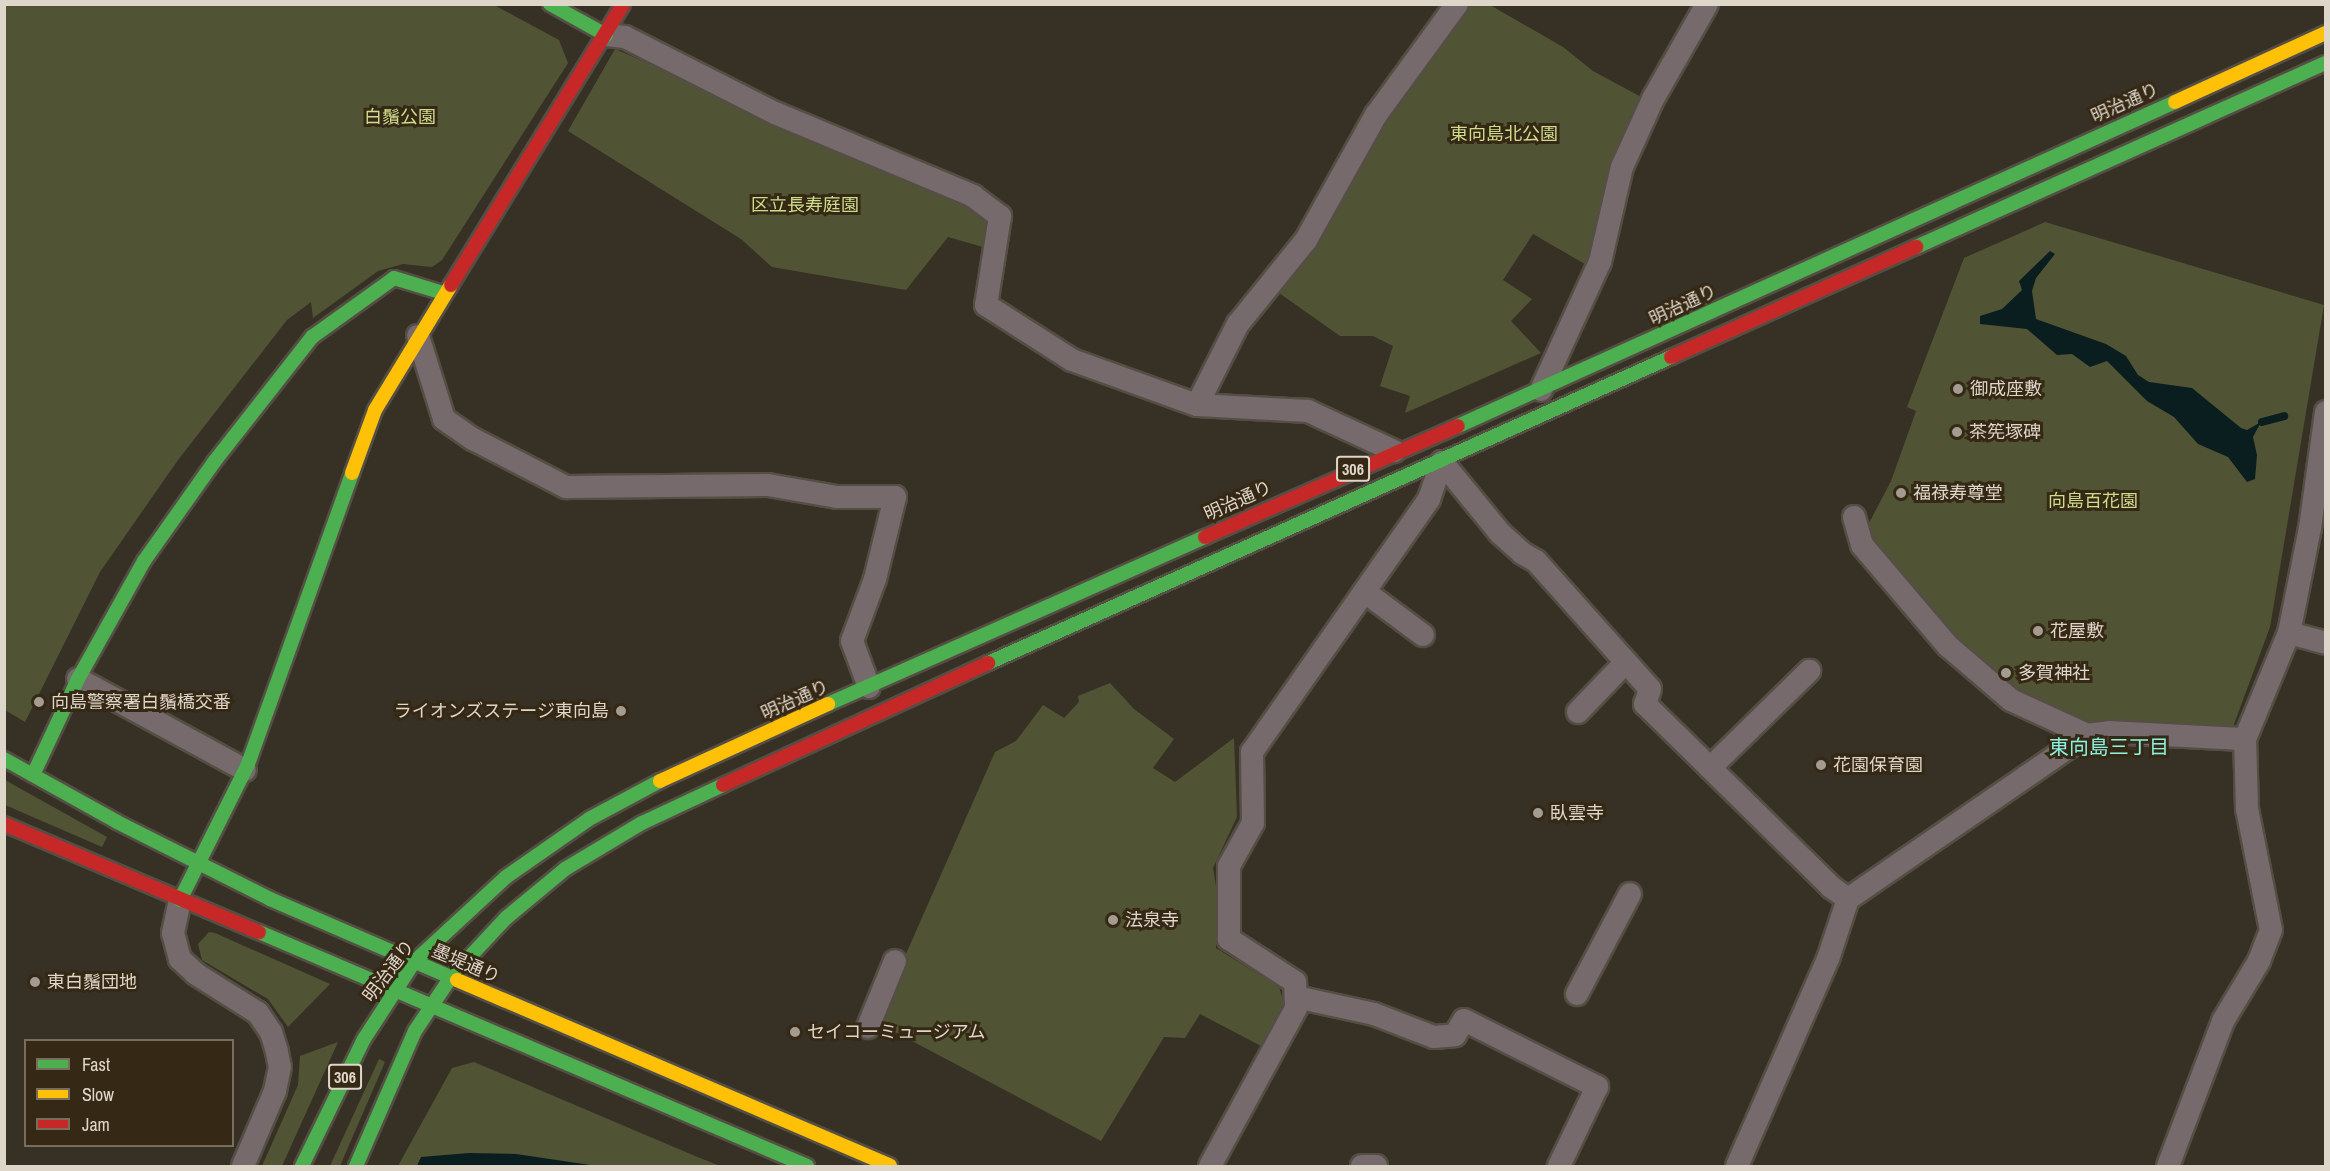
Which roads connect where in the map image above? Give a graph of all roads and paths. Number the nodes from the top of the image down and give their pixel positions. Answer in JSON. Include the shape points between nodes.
{"nodes":[{"id":1,"x":550,"y":4,"type":"edge"},
{"id":2,"x":623,"y":4,"type":"edge"},
{"id":3,"x":1457,"y":4,"type":"edge"},
{"id":4,"x":1707,"y":4,"type":"edge"},
{"id":5,"x":2325,"y":33,"type":"edge"},
{"id":6,"x":606,"y":35,"type":"junction"},
{"id":7,"x":2325,"y":63,"type":"edge"},
{"id":8,"x":443,"y":293,"type":"junction"},
{"id":9,"x":418,"y":336,"type":"junction"},
{"id":10,"x":1541,"y":390,"type":"junction"},
{"id":11,"x":1197,"y":405,"type":"junction"},
{"id":12,"x":2325,"y":412,"type":"edge"},
{"id":13,"x":1394,"y":451,"type":"junction"},
{"id":14,"x":1442,"y":462,"type":"junction"},
{"id":15,"x":1854,"y":518,"type":"dead end"},
{"id":16,"x":1365,"y":592,"type":"junction"},
{"id":17,"x":2289,"y":633,"type":"junction"},
{"id":18,"x":1423,"y":635,"type":"dead end"},
{"id":19,"x":2325,"y":643,"type":"edge"},
{"id":20,"x":1626,"y":662,"type":"junction"},
{"id":21,"x":1809,"y":671,"type":"dead end"},
{"id":22,"x":78,"y":679,"type":"junction"},
{"id":23,"x":869,"y":687,"type":"junction"},
{"id":24,"x":1578,"y":712,"type":"dead end"},
{"id":25,"x":2087,"y":735,"type":"junction"},
{"id":26,"x":2245,"y":739,"type":"junction"},
{"id":27,"x":4,"y":759,"type":"edge"},
{"id":28,"x":1710,"y":768,"type":"junction"},
{"id":29,"x":245,"y":770,"type":"junction"},
{"id":30,"x":33,"y":774,"type":"junction"},
{"id":31,"x":4,"y":824,"type":"edge"},
{"id":32,"x":196,"y":864,"type":"junction"},
{"id":33,"x":1630,"y":894,"type":"dead end"},
{"id":34,"x":1848,"y":899,"type":"junction"},
{"id":35,"x":180,"y":900,"type":"junction"},
{"id":36,"x":895,"y":961,"type":"dead end"},
{"id":37,"x":414,"y":962,"type":"junction"},
{"id":38,"x":451,"y":977,"type":"junction"},
{"id":39,"x":393,"y":991,"type":"junction"},
{"id":40,"x":1577,"y":994,"type":"dead end"},
{"id":41,"x":1296,"y":997,"type":"junction"},
{"id":42,"x":430,"y":1006,"type":"junction"},
{"id":43,"x":868,"y":1027,"type":"dead end"},
{"id":44,"x":243,"y":1167,"type":"edge"},
{"id":45,"x":302,"y":1167,"type":"edge"},
{"id":46,"x":356,"y":1167,"type":"edge"},
{"id":47,"x":807,"y":1167,"type":"edge"},
{"id":48,"x":890,"y":1167,"type":"edge"},
{"id":49,"x":1210,"y":1167,"type":"edge"},
{"id":50,"x":1362,"y":1167,"type":"edge"},
{"id":51,"x":1376,"y":1167,"type":"edge"},
{"id":52,"x":1559,"y":1167,"type":"edge"},
{"id":53,"x":1737,"y":1167,"type":"edge"},
{"id":54,"x":2168,"y":1167,"type":"edge"}],
"edges":[{"from":1,"to":6,"type":"main road"},
{"from":2,"to":6,"type":"main road"},
{"from":3,"to":11,"type":"street","via":[[1376,115],[1306,240],[1238,324]]},
{"from":4,"to":10,"type":"street","via":[[1653,99],[1622,167],[1600,262]]},
{"from":5,"to":10,"type":"main road","name":"明治通り","number":"306"},
{"from":6,"to":8,"type":"main road"},
{"from":6,"to":11,"type":"street","via":[[625,37],[775,113],[973,196],[1000,216],[986,305],[1072,360]]},
{"from":7,"to":14,"type":"main road","number":"306"},
{"from":8,"to":9,"type":"main road"},
{"from":8,"to":22,"type":"main road","via":[[394,278],[312,337],[170,522]]},
{"from":9,"to":23,"type":"street","via":[[444,419],[473,439],[566,487],[768,485],[837,497],[895,497],[875,579],[852,641]]},
{"from":9,"to":29,"type":"main road","via":[[375,410],[355,460]]},
{"from":10,"to":13,"type":"main road","name":"明治通り","number":"306"},
{"from":11,"to":13,"type":"street","via":[[1308,411]]},
{"from":12,"to":17,"type":"street","via":[[2310,528]]},
{"from":13,"to":23,"type":"main road","name":"明治通り","number":"306"},
{"from":14,"to":16,"type":"street","via":[[1429,499]]},
{"from":14,"to":20,"type":"street","via":[[1500,533],[1522,554],[1536,561]]},
{"from":14,"to":38,"type":"main road","number":"306","via":[[897,704],[642,823],[565,869],[506,918]]},
{"from":15,"to":25,"type":"street","via":[[1862,545],[1948,646],[2012,700]]},
{"from":16,"to":18,"type":"street"},
{"from":16,"to":41,"type":"street","via":[[1252,752],[1253,823],[1229,866],[1229,939],[1295,982]]},
{"from":17,"to":19,"type":"street"},
{"from":17,"to":26,"type":"street"},
{"from":20,"to":24,"type":"street"},
{"from":20,"to":28,"type":"street","via":[[1650,689],[1646,704]]},
{"from":21,"to":28,"type":"street"},
{"from":22,"to":29,"type":"street"},
{"from":22,"to":30,"type":"main road"},
{"from":23,"to":37,"type":"main road","name":"明治通り","number":"306","via":[[664,779],[590,819],[506,877]]},
{"from":25,"to":26,"type":"street","via":[[2109,732]]},
{"from":25,"to":34,"type":"street"},
{"from":26,"to":54,"type":"street","via":[[2247,809],[2271,930],[2259,961],[2223,1021]]},
{"from":27,"to":30,"type":"main road","name":"墨堤通り"},
{"from":28,"to":34,"type":"street","via":[[1831,887]]},
{"from":29,"to":32,"type":"main road"},
{"from":30,"to":32,"type":"main road","name":"墨堤通り"},
{"from":31,"to":35,"type":"main road"},
{"from":32,"to":35,"type":"main road"},
{"from":32,"to":37,"type":"main road","name":"墨堤通り"},
{"from":33,"to":40,"type":"street"},
{"from":34,"to":53,"type":"street","via":[[1829,956]]},
{"from":35,"to":39,"type":"main road"},
{"from":35,"to":44,"type":"street","via":[[173,933],[180,959],[196,974],[258,1013],[278,1052],[280,1067],[275,1090]]},
{"from":36,"to":43,"type":"street"},
{"from":37,"to":38,"type":"main road","name":"墨堤通り"},
{"from":37,"to":39,"type":"main road","name":"明治通り","number":"306"},
{"from":38,"to":42,"type":"main road","number":"306"},
{"from":38,"to":48,"type":"main road","name":"墨堤通り"},
{"from":39,"to":42,"type":"main road"},
{"from":39,"to":45,"type":"main road","name":"明治通り","number":"306","via":[[364,1039]]},
{"from":41,"to":49,"type":"street","via":[[1296,1008]]},
{"from":41,"to":52,"type":"street","via":[[1374,1014],[1434,1037],[1455,1035],[1464,1020],[1597,1087]]},
{"from":42,"to":46,"type":"main road","number":"306","via":[[403,1056]]},
{"from":42,"to":47,"type":"main road"},
{"from":50,"to":51,"type":"street"}]}
